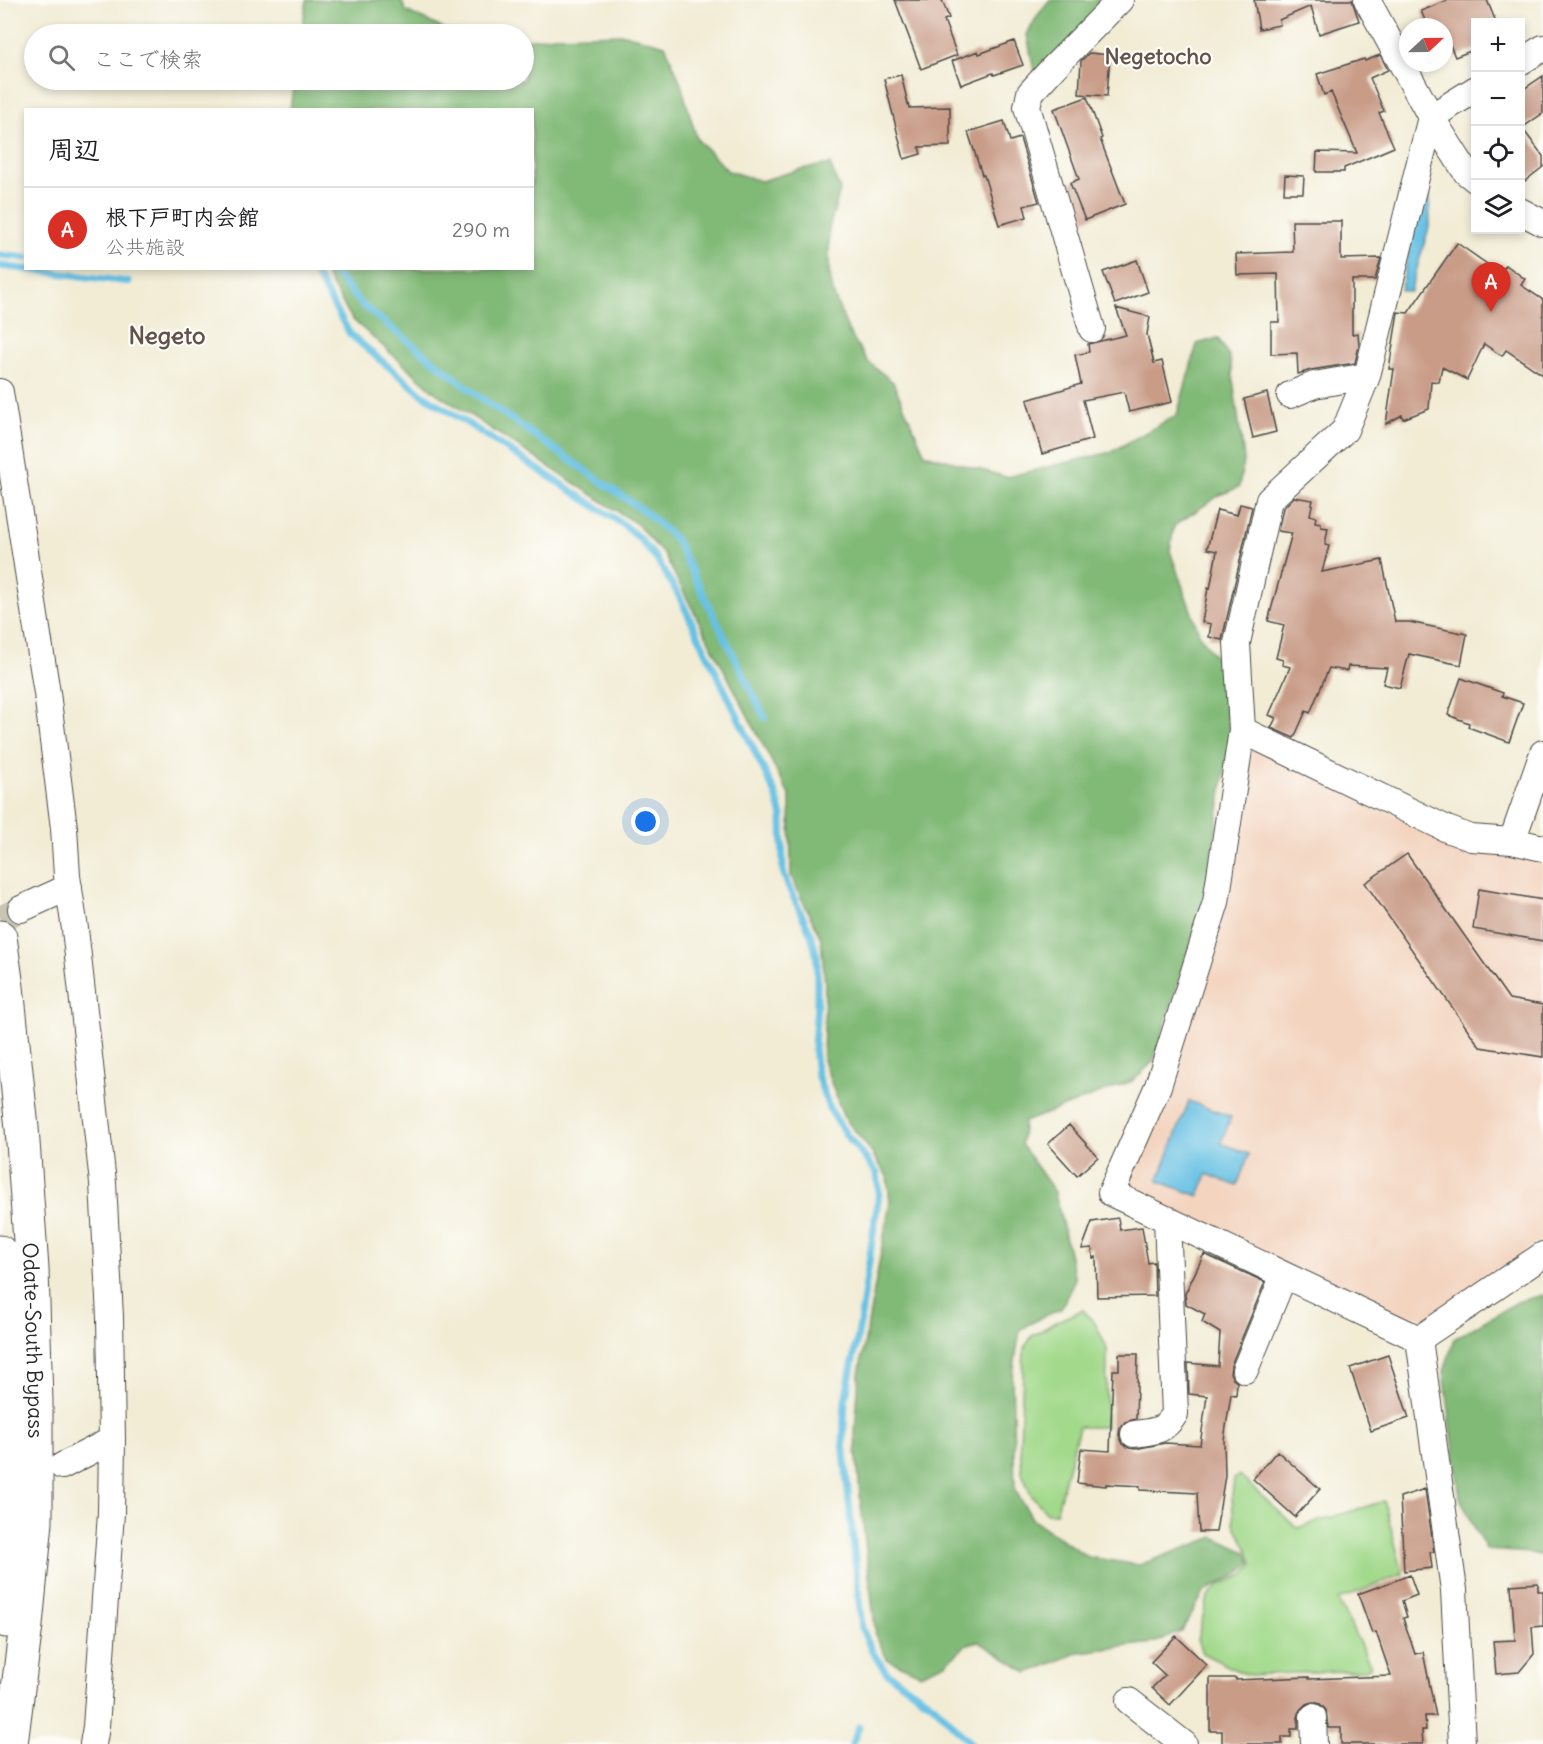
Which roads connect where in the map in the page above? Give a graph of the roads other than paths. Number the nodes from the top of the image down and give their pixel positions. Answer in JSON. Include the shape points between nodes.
{"nodes":[{"id":1,"x":1120,"y":0,"type":"edge"},
{"id":2,"x":1367,"y":0,"type":"edge"},
{"id":3,"x":1543,"y":48,"type":"edge"},
{"id":4,"x":1525,"y":59,"type":"edge"},
{"id":5,"x":1471,"y":92,"type":"edge"},
{"id":6,"x":1431,"y":117,"type":"junction"},
{"id":7,"x":1471,"y":176,"type":"edge"},
{"id":8,"x":1525,"y":213,"type":"edge"},
{"id":9,"x":1543,"y":223,"type":"edge"},
{"id":10,"x":1092,"y":329,"type":"dead end"},
{"id":11,"x":1367,"y":376,"type":"junction"},
{"id":12,"x":0,"y":392,"type":"edge"},
{"id":13,"x":1290,"y":395,"type":"dead end"},
{"id":14,"x":1242,"y":730,"type":"junction"},
{"id":15,"x":1543,"y":753,"type":"edge"},
{"id":16,"x":1512,"y":841,"type":"junction"},
{"id":17,"x":1543,"y":848,"type":"edge"},
{"id":18,"x":69,"y":888,"type":"junction"},
{"id":19,"x":21,"y":909,"type":"tunnel mouth"},
{"id":20,"x":0,"y":937,"type":"edge"},
{"id":21,"x":1167,"y":1219,"type":"junction"},
{"id":22,"x":0,"y":1252,"type":"edge"},
{"id":23,"x":1543,"y":1256,"type":"edge"},
{"id":24,"x":1284,"y":1275,"type":"junction"},
{"id":25,"x":1419,"y":1339,"type":"junction"},
{"id":26,"x":1245,"y":1370,"type":"dead end"},
{"id":27,"x":1134,"y":1434,"type":"dead end"},
{"id":28,"x":112,"y":1440,"type":"junction"},
{"id":29,"x":62,"y":1466,"type":"dead end"},
{"id":30,"x":1129,"y":1701,"type":"dead end"},
{"id":31,"x":0,"y":1709,"type":"edge"},
{"id":32,"x":1313,"y":1716,"type":"dead end"},
{"id":33,"x":11,"y":1744,"type":"edge"},
{"id":34,"x":93,"y":1744,"type":"edge"},
{"id":35,"x":1185,"y":1744,"type":"edge"},
{"id":36,"x":1314,"y":1744,"type":"edge"},
{"id":37,"x":1462,"y":1744,"type":"edge"}],
"edges":[{"from":1,"to":10,"type":"street","via":[[1030,93],[1027,107]]},
{"from":2,"to":6,"type":"street"},
{"from":3,"to":4,"type":"street"},
{"from":5,"to":6,"type":"street"},
{"from":6,"to":7,"type":"street"},
{"from":6,"to":11,"type":"street"},
{"from":8,"to":9,"type":"street"},
{"from":11,"to":13,"type":"street","via":[[1314,385]]},
{"from":11,"to":14,"type":"street","via":[[1345,430],[1269,500],[1237,643]]},
{"from":12,"to":18,"type":"street","via":[[47,693]]},
{"from":14,"to":16,"type":"street","via":[[1447,829],[1471,838]]},
{"from":14,"to":21,"type":"street","via":[[1216,902],[1158,1086],[1111,1192]]},
{"from":15,"to":16,"type":"street"},
{"from":16,"to":17,"type":"street"},
{"from":18,"to":19,"type":"street"},
{"from":18,"to":28,"type":"street","via":[[103,1183]]},
{"from":20,"to":33,"type":"highway","name":"Odate-South Bypass","via":[[22,1128],[36,1402],[36,1522]]},
{"from":21,"to":24,"type":"street"},
{"from":21,"to":27,"type":"street","via":[[1175,1414],[1168,1426]]},
{"from":22,"to":31,"type":"highway","name":"Odate-South Bypass","via":[[9,1518],[6,1647]]},
{"from":23,"to":25,"type":"street"},
{"from":24,"to":25,"type":"street"},
{"from":24,"to":26,"type":"street"},
{"from":25,"to":37,"type":"street","via":[[1454,1590]]},
{"from":28,"to":29,"type":"street"},
{"from":28,"to":34,"type":"street","via":[[111,1513]]},
{"from":30,"to":35,"type":"street"},
{"from":32,"to":36,"type":"street"}]}
